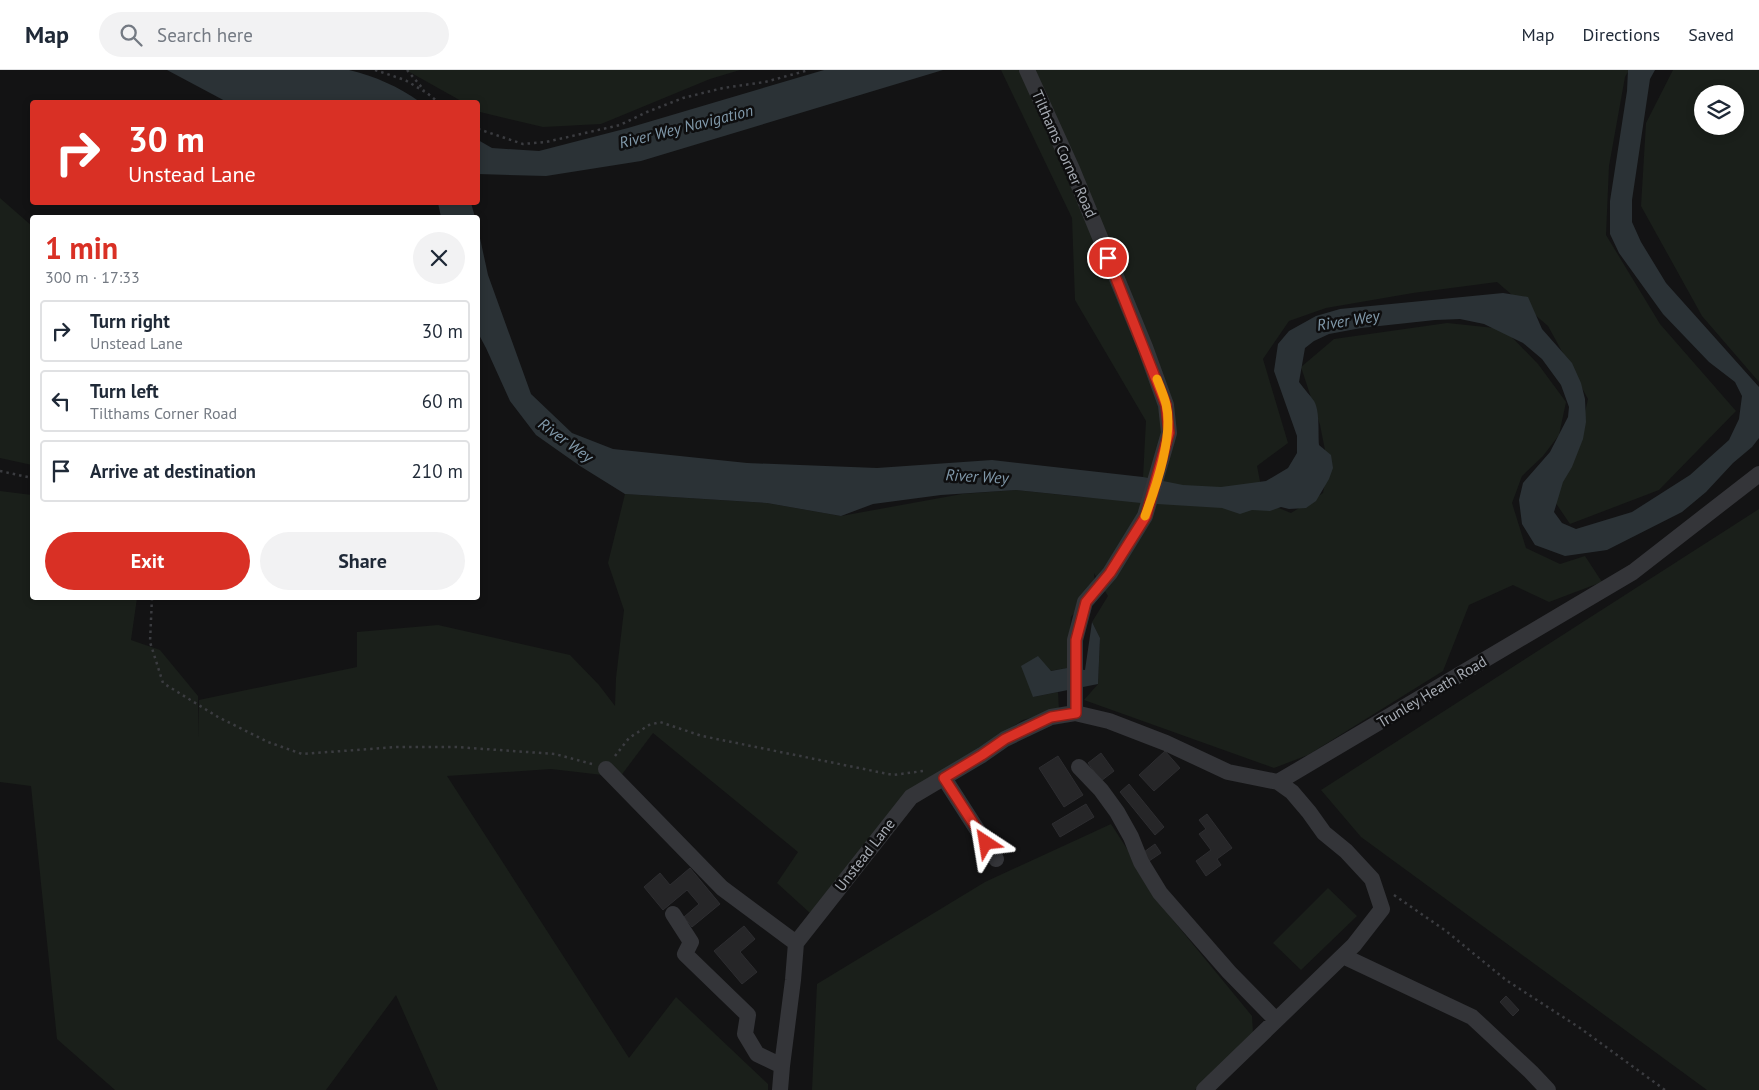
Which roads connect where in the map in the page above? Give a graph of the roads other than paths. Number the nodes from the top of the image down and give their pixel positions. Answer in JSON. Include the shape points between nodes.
{"nodes":[{"id":1,"x":1026,"y":70,"type":"edge"},
{"id":2,"x":1759,"y":474,"type":"edge"},
{"id":3,"x":1076,"y":713,"type":"junction"},
{"id":4,"x":1079,"y":767,"type":"dead end"},
{"id":5,"x":606,"y":768,"type":"road end"},
{"id":6,"x":944,"y":778,"type":"junction"},
{"id":7,"x":1278,"y":782,"type":"junction"},
{"id":8,"x":996,"y":859,"type":"dead end"},
{"id":9,"x":673,"y":914,"type":"dead end"},
{"id":10,"x":796,"y":943,"type":"junction"},
{"id":11,"x":1343,"y":956,"type":"junction"},
{"id":12,"x":1276,"y":1020,"type":"junction"},
{"id":13,"x":782,"y":1066,"type":"junction"},
{"id":14,"x":780,"y":1090,"type":"edge"},
{"id":15,"x":1204,"y":1090,"type":"edge"},
{"id":16,"x":1548,"y":1090,"type":"edge"}],
"edges":[{"from":1,"to":3,"type":"street","name":"Tilthams Corner Road","via":[[1072,169],[1144,347],[1166,405],[1169,433],[1146,516],[1110,573],[1086,602],[1076,640]]},
{"from":2,"to":7,"type":"street","name":"Trunley Heath Road","via":[[1633,572]]},
{"from":3,"to":6,"type":"street","name":"Unstead Lane","via":[[1051,717],[1005,739]]},
{"from":3,"to":7,"type":"street","via":[[1109,721],[1166,743],[1228,772]]},
{"from":4,"to":12,"type":"street","via":[[1117,812],[1160,893]]},
{"from":5,"to":10,"type":"street","via":[[722,888]]},
{"from":6,"to":8,"type":"street"},
{"from":6,"to":10,"type":"street","name":"Unstead Lane","via":[[911,797]]},
{"from":7,"to":11,"type":"street","via":[[1292,792],[1324,833],[1372,879],[1382,909]]},
{"from":9,"to":13,"type":"street","via":[[691,942],[685,954],[748,1015],[745,1034],[757,1054]]},
{"from":10,"to":13,"type":"street"},
{"from":11,"to":12,"type":"street"},
{"from":11,"to":16,"type":"street","via":[[1472,1017]]},
{"from":12,"to":15,"type":"street"},
{"from":13,"to":14,"type":"street"}]}
